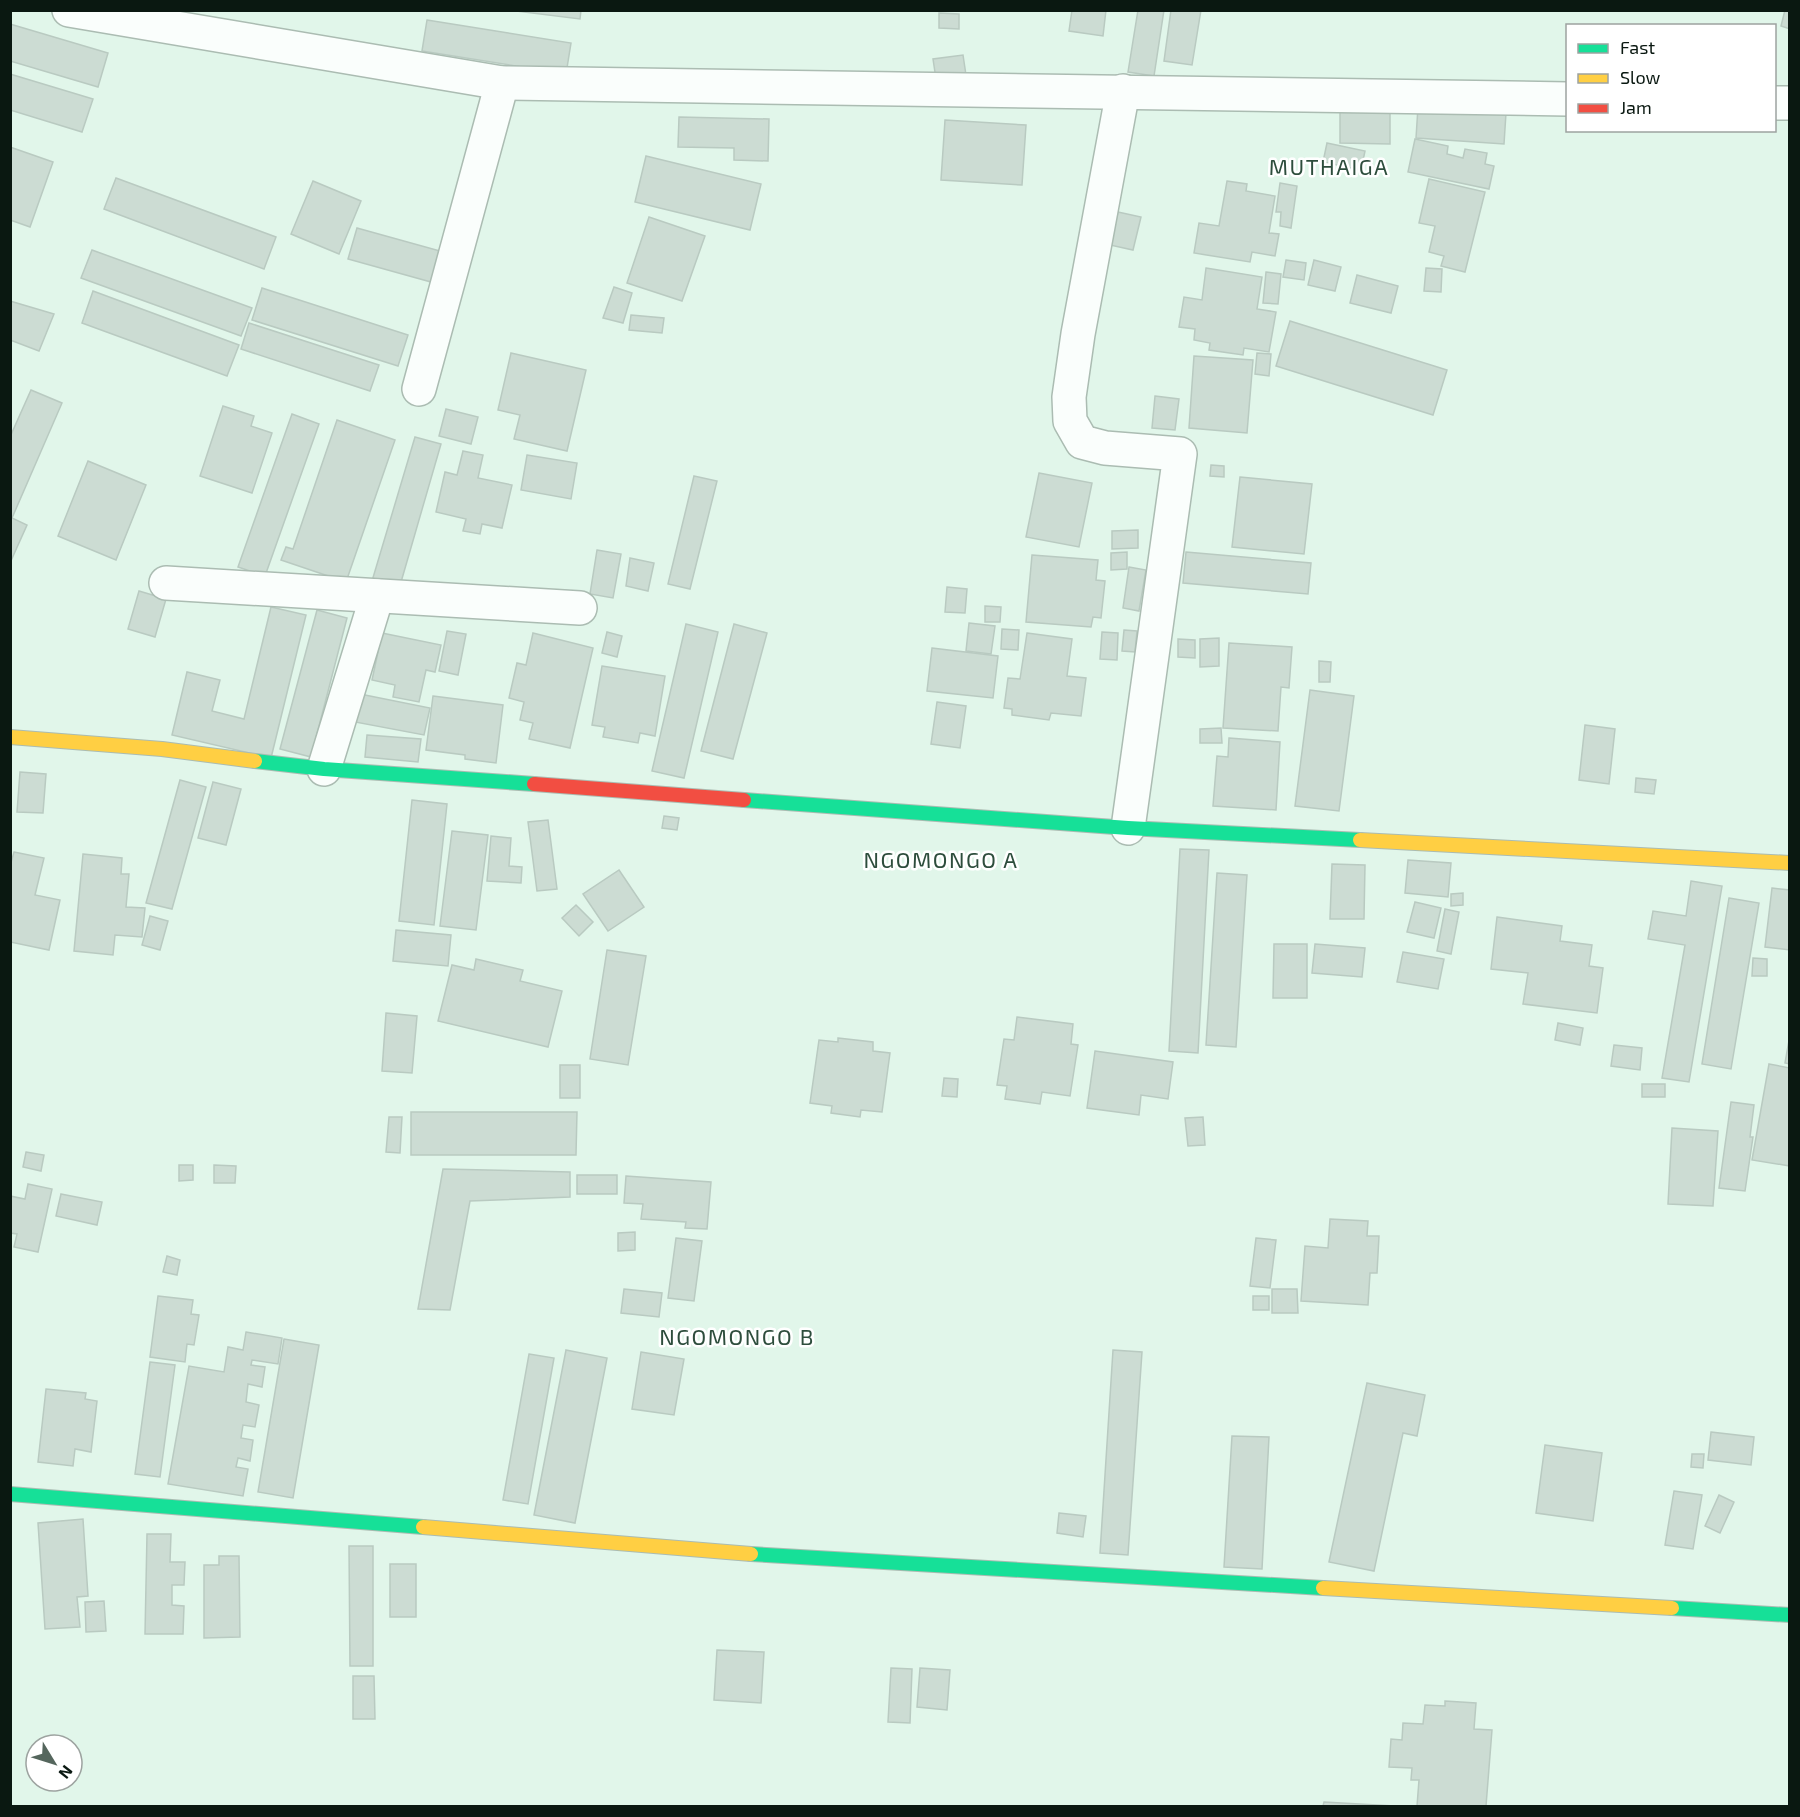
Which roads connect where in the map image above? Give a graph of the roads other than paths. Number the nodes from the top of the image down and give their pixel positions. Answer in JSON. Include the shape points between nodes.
{"nodes":[{"id":1,"x":69,"y":10,"type":"edge"},
{"id":2,"x":502,"y":83,"type":"junction"},
{"id":3,"x":1123,"y":91,"type":"junction"},
{"id":4,"x":1566,"y":99,"type":"edge"},
{"id":5,"x":419,"y":389,"type":"dead end"},
{"id":6,"x":166,"y":584,"type":"dead end"},
{"id":7,"x":377,"y":596,"type":"junction"},
{"id":8,"x":580,"y":608,"type":"dead end"},
{"id":9,"x":10,"y":737,"type":"edge"},
{"id":10,"x":324,"y":768,"type":"junction"},
{"id":11,"x":1128,"y":828,"type":"junction"},
{"id":12,"x":1790,"y":863,"type":"edge"},
{"id":13,"x":10,"y":1494,"type":"edge"},
{"id":14,"x":1790,"y":1615,"type":"edge"}],
"edges":[{"from":1,"to":2,"type":"street"},
{"from":2,"to":3,"type":"street"},
{"from":2,"to":5,"type":"street"},
{"from":3,"to":4,"type":"street"},
{"from":3,"to":11,"type":"street","via":[[1069,397],[1070,421],[1082,442],[1106,448],[1180,454]]},
{"from":6,"to":7,"type":"street"},
{"from":7,"to":8,"type":"street"},
{"from":7,"to":10,"type":"street"},
{"from":9,"to":10,"type":"street"},
{"from":10,"to":11,"type":"street"},
{"from":11,"to":12,"type":"street"},
{"from":13,"to":14,"type":"street","via":[[789,1557]]}]}
